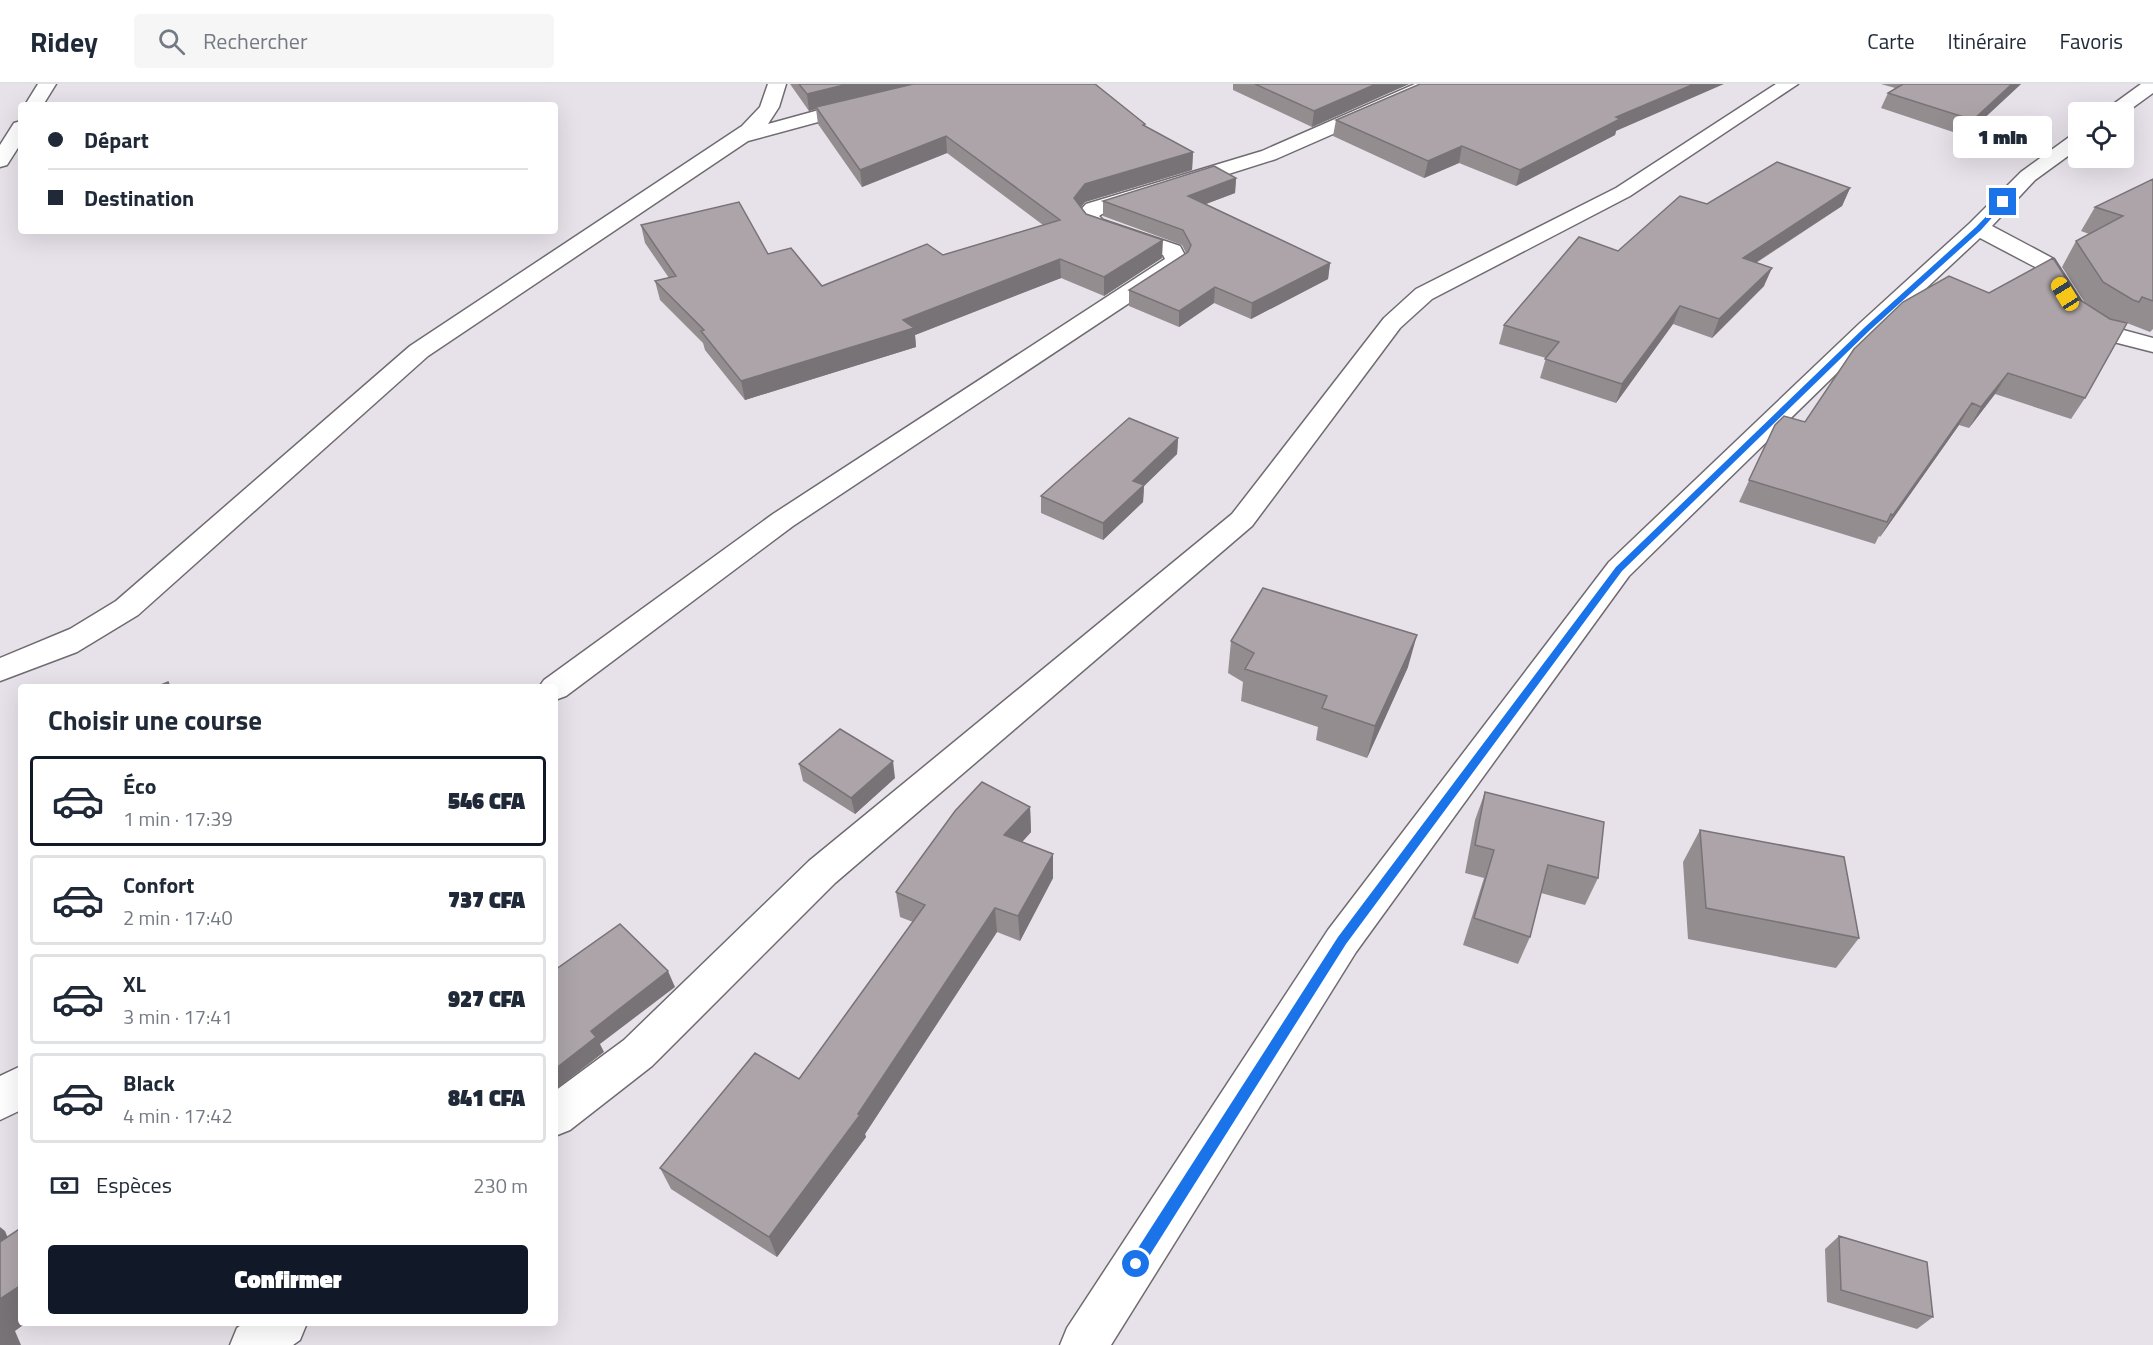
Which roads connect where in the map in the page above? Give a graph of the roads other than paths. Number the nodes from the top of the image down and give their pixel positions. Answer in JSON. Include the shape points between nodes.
{"nodes":[{"id":1,"x":47,"y":84,"type":"edge"},
{"id":2,"x":777,"y":84,"type":"edge"},
{"id":3,"x":1431,"y":84,"type":"edge"},
{"id":4,"x":1789,"y":84,"type":"edge"},
{"id":5,"x":2153,"y":84,"type":"edge"},
{"id":6,"x":874,"y":101,"type":"edge"},
{"id":7,"x":36,"y":102,"type":"edge"},
{"id":8,"x":2129,"y":102,"type":"edge"},
{"id":9,"x":18,"y":131,"type":"edge"},
{"id":10,"x":742,"y":136,"type":"junction"},
{"id":11,"x":2068,"y":147,"type":"edge"},
{"id":12,"x":0,"y":161,"type":"edge"},
{"id":13,"x":1978,"y":228,"type":"junction"},
{"id":14,"x":2153,"y":345,"type":"edge"},
{"id":15,"x":0,"y":670,"type":"edge"},
{"id":16,"x":558,"y":686,"type":"edge"},
{"id":17,"x":18,"y":1087,"type":"edge"},
{"id":18,"x":0,"y":1101,"type":"edge"},
{"id":19,"x":558,"y":1114,"type":"edge"},
{"id":20,"x":279,"y":1326,"type":"edge"},
{"id":21,"x":254,"y":1345,"type":"edge"},
{"id":22,"x":1084,"y":1345,"type":"edge"}],
"edges":[{"from":1,"to":7,"type":"street"},
{"from":2,"to":10,"type":"street","via":[[775,101],[764,119]]},
{"from":3,"to":16,"type":"street","via":[[1269,155],[1094,209],[1087,215],[1095,225],[1172,251],[1177,261],[783,520]]},
{"from":4,"to":19,"type":"street","via":[[1623,192],[1424,294],[1392,323],[1242,520],[822,872],[638,1053]]},
{"from":5,"to":8,"type":"street"},
{"from":6,"to":10,"type":"street"},
{"from":9,"to":12,"type":"street"},
{"from":10,"to":15,"type":"street","via":[[419,351],[127,608],[57,650]]},
{"from":11,"to":13,"type":"street","via":[[2028,176]]},
{"from":13,"to":14,"type":"street","via":[[2046,264],[2077,314],[2107,333]]},
{"from":13,"to":22,"type":"street","via":[[1619,569],[1342,940]]},
{"from":17,"to":18,"type":"street"},
{"from":20,"to":21,"type":"street"}]}
